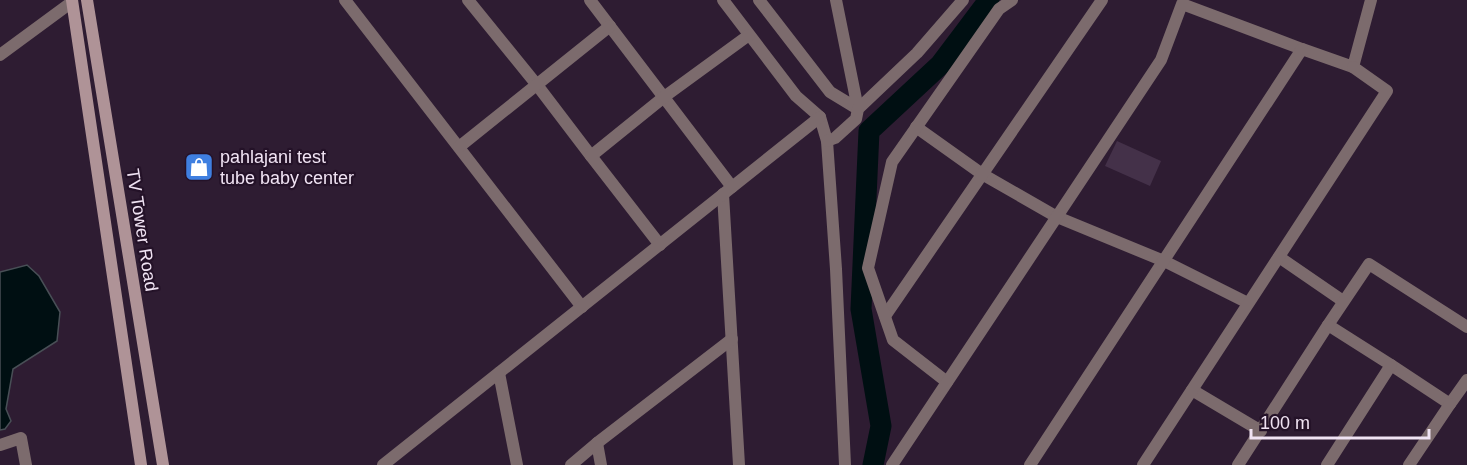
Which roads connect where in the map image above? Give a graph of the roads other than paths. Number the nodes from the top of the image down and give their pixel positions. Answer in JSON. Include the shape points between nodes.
{"nodes":[{"id":1,"x":87,"y":0,"type":"edge"},
{"id":2,"x":345,"y":0,"type":"edge"},
{"id":3,"x":468,"y":0,"type":"edge"},
{"id":4,"x":590,"y":0,"type":"edge"},
{"id":5,"x":723,"y":0,"type":"edge"},
{"id":6,"x":759,"y":0,"type":"edge"},
{"id":7,"x":836,"y":0,"type":"edge"},
{"id":8,"x":963,"y":0,"type":"edge"},
{"id":9,"x":1012,"y":0,"type":"edge"},
{"id":10,"x":1102,"y":0,"type":"edge"},
{"id":11,"x":1371,"y":0,"type":"edge"},
{"id":12,"x":72,"y":1,"type":"edge"},
{"id":13,"x":1178,"y":1,"type":"edge"},
{"id":14,"x":610,"y":26,"type":"junction"},
{"id":15,"x":749,"y":35,"type":"junction"},
{"id":16,"x":1302,"y":49,"type":"junction"},
{"id":17,"x":0,"y":56,"type":"edge"},
{"id":18,"x":1353,"y":67,"type":"junction"},
{"id":19,"x":537,"y":85,"type":"junction"},
{"id":20,"x":664,"y":97,"type":"junction"},
{"id":21,"x":858,"y":109,"type":"junction"},
{"id":22,"x":820,"y":117,"type":"junction"},
{"id":23,"x":916,"y":127,"type":"junction"},
{"id":24,"x":827,"y":141,"type":"junction"},
{"id":25,"x":459,"y":147,"type":"junction"},
{"id":26,"x":591,"y":156,"type":"junction"},
{"id":27,"x":982,"y":174,"type":"junction"},
{"id":28,"x":728,"y":190,"type":"junction"},
{"id":29,"x":1057,"y":216,"type":"junction"},
{"id":30,"x":660,"y":245,"type":"junction"},
{"id":31,"x":1279,"y":257,"type":"junction"},
{"id":32,"x":1164,"y":261,"type":"junction"},
{"id":33,"x":1344,"y":301,"type":"junction"},
{"id":34,"x":1248,"y":303,"type":"junction"},
{"id":35,"x":582,"y":307,"type":"junction"},
{"id":36,"x":885,"y":316,"type":"junction"},
{"id":37,"x":1328,"y":325,"type":"junction"},
{"id":38,"x":1467,"y":327,"type":"edge"},
{"id":39,"x":732,"y":339,"type":"junction"},
{"id":40,"x":1391,"y":365,"type":"junction"},
{"id":41,"x":499,"y":373,"type":"junction"},
{"id":42,"x":1467,"y":380,"type":"edge"},
{"id":43,"x":947,"y":382,"type":"junction"},
{"id":44,"x":1191,"y":390,"type":"junction"},
{"id":45,"x":1450,"y":404,"type":"junction"},
{"id":46,"x":1261,"y":431,"type":"junction"},
{"id":47,"x":597,"y":443,"type":"junction"},
{"id":48,"x":0,"y":445,"type":"edge"},
{"id":49,"x":395,"y":461,"type":"edge"},
{"id":50,"x":26,"y":465,"type":"edge"},
{"id":51,"x":141,"y":465,"type":"edge"},
{"id":52,"x":162,"y":465,"type":"edge"},
{"id":53,"x":383,"y":465,"type":"edge"},
{"id":54,"x":517,"y":465,"type":"edge"},
{"id":55,"x":571,"y":465,"type":"edge"},
{"id":56,"x":601,"y":465,"type":"edge"},
{"id":57,"x":739,"y":465,"type":"edge"},
{"id":58,"x":844,"y":465,"type":"edge"},
{"id":59,"x":892,"y":465,"type":"edge"},
{"id":60,"x":1030,"y":465,"type":"edge"},
{"id":61,"x":1143,"y":465,"type":"edge"},
{"id":62,"x":1238,"y":465,"type":"edge"},
{"id":63,"x":1328,"y":465,"type":"edge"},
{"id":64,"x":1409,"y":465,"type":"edge"}],
"edges":[{"from":1,"to":52,"type":"main road","name":"TV Tower Road"},
{"from":2,"to":25,"type":"street"},
{"from":3,"to":19,"type":"street"},
{"from":4,"to":14,"type":"street"},
{"from":5,"to":15,"type":"street"},
{"from":6,"to":21,"type":"street","via":[[830,92]]},
{"from":7,"to":21,"type":"street"},
{"from":8,"to":21,"type":"street","via":[[917,53]]},
{"from":9,"to":23,"type":"street","via":[[999,9]]},
{"from":10,"to":27,"type":"street"},
{"from":11,"to":18,"type":"street"},
{"from":12,"to":17,"type":"street"},
{"from":12,"to":51,"type":"main road","name":"TV Tower Road"},
{"from":13,"to":16,"type":"street"},
{"from":13,"to":29,"type":"street","via":[[1161,60]]},
{"from":14,"to":19,"type":"street"},
{"from":14,"to":20,"type":"street"},
{"from":15,"to":20,"type":"street"},
{"from":15,"to":22,"type":"street","via":[[796,96]]},
{"from":16,"to":18,"type":"street"},
{"from":16,"to":32,"type":"street"},
{"from":18,"to":31,"type":"street","via":[[1387,91]]},
{"from":19,"to":25,"type":"street"},
{"from":19,"to":26,"type":"street"},
{"from":20,"to":26,"type":"street"},
{"from":20,"to":28,"type":"street"},
{"from":21,"to":24,"type":"street","via":[[856,119]]},
{"from":22,"to":24,"type":"street"},
{"from":22,"to":28,"type":"street"},
{"from":23,"to":27,"type":"street"},
{"from":23,"to":36,"type":"street","via":[[892,162],[868,268]]},
{"from":24,"to":58,"type":"street"},
{"from":25,"to":35,"type":"street"},
{"from":26,"to":30,"type":"street"},
{"from":27,"to":29,"type":"street"},
{"from":27,"to":36,"type":"street"},
{"from":28,"to":30,"type":"street"},
{"from":28,"to":39,"type":"street"},
{"from":29,"to":32,"type":"street"},
{"from":29,"to":43,"type":"street"},
{"from":30,"to":35,"type":"street"},
{"from":31,"to":33,"type":"street"},
{"from":31,"to":34,"type":"street"},
{"from":32,"to":34,"type":"street"},
{"from":32,"to":60,"type":"street"},
{"from":33,"to":37,"type":"street"},
{"from":33,"to":38,"type":"street","via":[[1370,264]]},
{"from":34,"to":44,"type":"street"},
{"from":35,"to":41,"type":"street"},
{"from":36,"to":43,"type":"street","via":[[893,340]]},
{"from":37,"to":40,"type":"street"},
{"from":37,"to":46,"type":"street"},
{"from":39,"to":47,"type":"street"},
{"from":39,"to":57,"type":"street"},
{"from":40,"to":45,"type":"street"},
{"from":40,"to":63,"type":"street"},
{"from":41,"to":49,"type":"street"},
{"from":41,"to":54,"type":"street"},
{"from":42,"to":45,"type":"street"},
{"from":43,"to":59,"type":"street"},
{"from":44,"to":46,"type":"street"},
{"from":44,"to":61,"type":"street"},
{"from":45,"to":64,"type":"street"},
{"from":46,"to":62,"type":"street"},
{"from":47,"to":55,"type":"street"},
{"from":47,"to":56,"type":"street"},
{"from":48,"to":50,"type":"street","via":[[21,438]]},
{"from":49,"to":53,"type":"street"}]}
